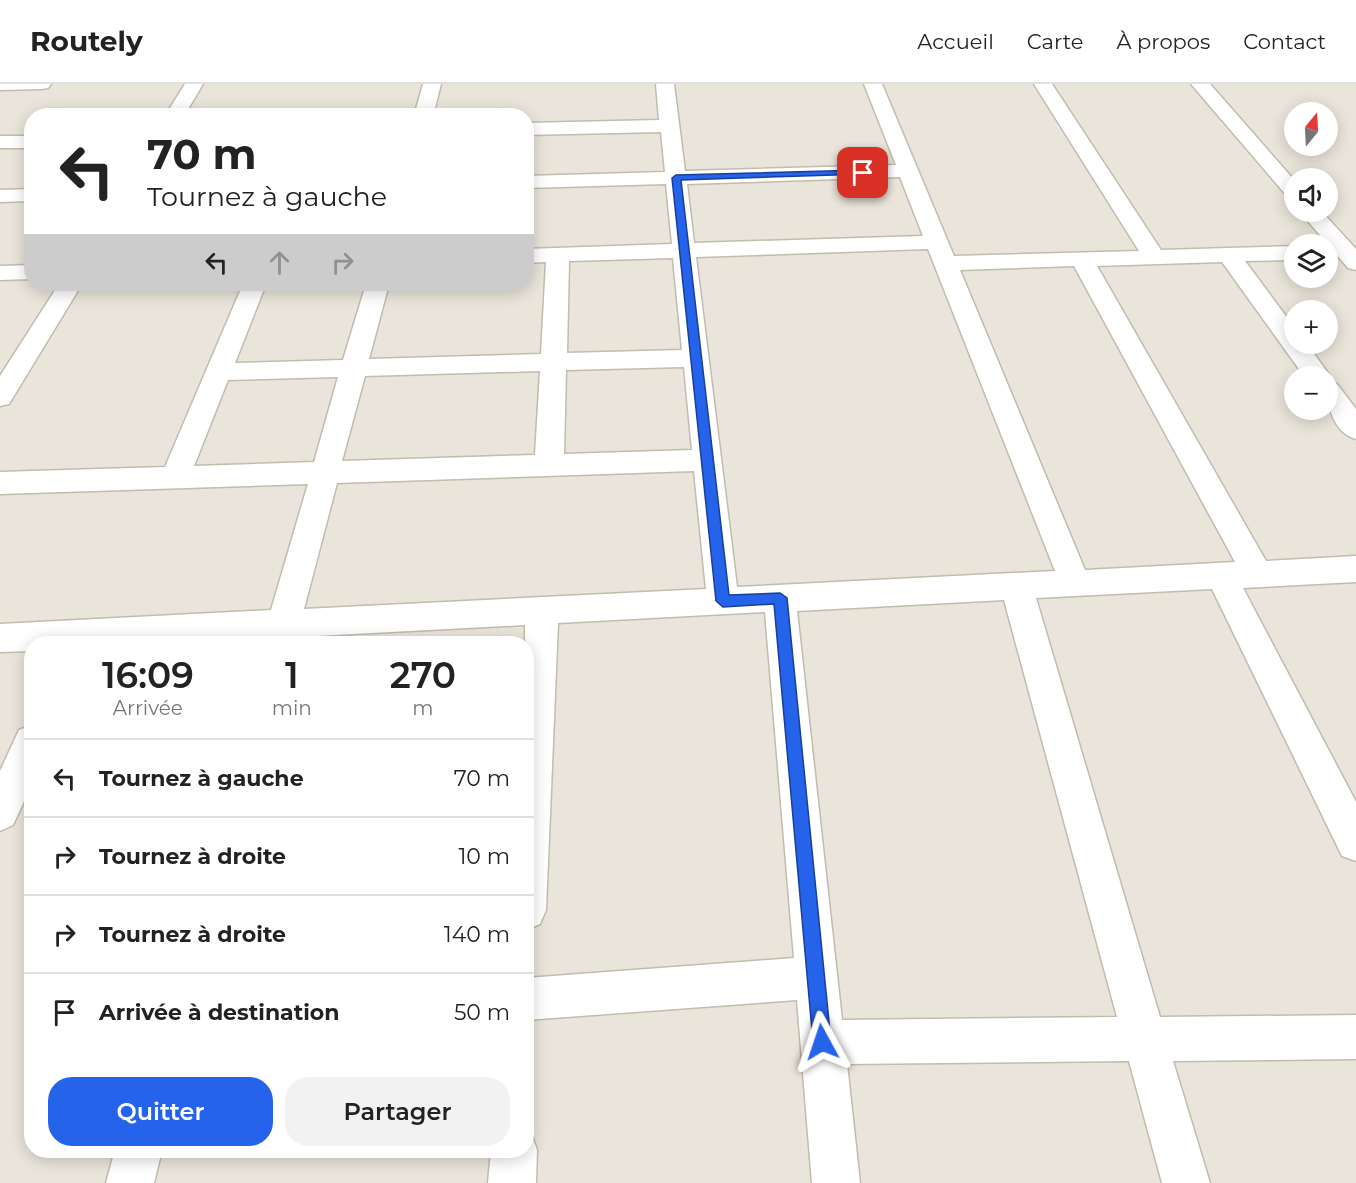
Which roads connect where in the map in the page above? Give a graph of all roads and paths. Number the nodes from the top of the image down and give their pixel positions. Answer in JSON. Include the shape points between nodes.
{"nodes":[{"id":1,"x":42,"y":84,"type":"edge"},
{"id":2,"x":194,"y":84,"type":"edge"},
{"id":3,"x":432,"y":84,"type":"edge"},
{"id":4,"x":665,"y":84,"type":"edge"},
{"id":5,"x":873,"y":84,"type":"edge"},
{"id":6,"x":1043,"y":84,"type":"edge"},
{"id":7,"x":1200,"y":84,"type":"edge"},
{"id":8,"x":0,"y":85,"type":"edge"},
{"id":9,"x":179,"y":108,"type":"edge"},
{"id":10,"x":425,"y":108,"type":"edge"},
{"id":11,"x":670,"y":126,"type":"junction"},
{"id":12,"x":534,"y":129,"type":"edge"},
{"id":13,"x":0,"y":142,"type":"edge"},
{"id":14,"x":24,"y":142,"type":"edge"},
{"id":15,"x":909,"y":171,"type":"junction"},
{"id":16,"x":676,"y":178,"type":"junction"},
{"id":17,"x":1284,"y":181,"type":"edge"},
{"id":18,"x":534,"y":182,"type":"edge"},
{"id":19,"x":24,"y":195,"type":"edge"},
{"id":20,"x":0,"y":196,"type":"edge"},
{"id":21,"x":1319,"y":222,"type":"edge"},
{"id":22,"x":684,"y":251,"type":"junction"},
{"id":23,"x":942,"y":252,"type":"junction"},
{"id":24,"x":1284,"y":253,"type":"edge"},
{"id":25,"x":1228,"y":254,"type":"junction"},
{"id":26,"x":1346,"y":254,"type":"edge"},
{"id":27,"x":558,"y":255,"type":"junction"},
{"id":28,"x":534,"y":256,"type":"edge"},
{"id":29,"x":1154,"y":257,"type":"junction"},
{"id":30,"x":1082,"y":259,"type":"junction"},
{"id":31,"x":24,"y":272,"type":"edge"},
{"id":32,"x":0,"y":273,"type":"edge"},
{"id":33,"x":66,"y":291,"type":"edge"},
{"id":34,"x":251,"y":291,"type":"edge"},
{"id":35,"x":375,"y":291,"type":"edge"},
{"id":36,"x":696,"y":358,"type":"junction"},
{"id":37,"x":553,"y":362,"type":"junction"},
{"id":38,"x":1310,"y":366,"type":"edge"},
{"id":39,"x":354,"y":368,"type":"junction"},
{"id":40,"x":218,"y":372,"type":"junction"},
{"id":41,"x":0,"y":397,"type":"edge"},
{"id":42,"x":1338,"y":404,"type":"edge"},
{"id":43,"x":1356,"y":429,"type":"edge"},
{"id":44,"x":707,"y":460,"type":"junction"},
{"id":45,"x":549,"y":465,"type":"junction"},
{"id":46,"x":325,"y":472,"type":"junction"},
{"id":47,"x":175,"y":478,"type":"junction"},
{"id":48,"x":0,"y":483,"type":"edge"},
{"id":49,"x":1356,"y":568,"type":"edge"},
{"id":50,"x":1257,"y":574,"type":"junction"},
{"id":51,"x":1221,"y":575,"type":"junction"},
{"id":52,"x":1075,"y":583,"type":"junction"},
{"id":53,"x":1016,"y":586,"type":"junction"},
{"id":54,"x":780,"y":598,"type":"junction"},
{"id":55,"x":723,"y":601,"type":"junction"},
{"id":56,"x":542,"y":611,"type":"junction"},
{"id":57,"x":281,"y":634,"type":"edge"},
{"id":58,"x":200,"y":636,"type":"edge"},
{"id":59,"x":0,"y":638,"type":"edge"},
{"id":60,"x":24,"y":638,"type":"edge"},
{"id":61,"x":24,"y":760,"type":"edge"},
{"id":62,"x":534,"y":760,"type":"edge"},
{"id":63,"x":0,"y":812,"type":"edge"},
{"id":64,"x":1356,"y":842,"type":"edge"},
{"id":65,"x":816,"y":977,"type":"junction"},
{"id":66,"x":534,"y":998,"type":"edge"},
{"id":67,"x":1356,"y":1037,"type":"edge"},
{"id":68,"x":1145,"y":1039,"type":"junction"},
{"id":69,"x":822,"y":1042,"type":"junction"},
{"id":70,"x":137,"y":1158,"type":"edge"},
{"id":71,"x":514,"y":1158,"type":"edge"},
{"id":72,"x":130,"y":1183,"type":"edge"},
{"id":73,"x":513,"y":1183,"type":"edge"},
{"id":74,"x":836,"y":1183,"type":"edge"},
{"id":75,"x":1186,"y":1183,"type":"edge"}],
"edges":[{"from":1,"to":8,"type":"street"},
{"from":2,"to":9,"type":"street"},
{"from":3,"to":10,"type":"street"},
{"from":4,"to":11,"type":"street"},
{"from":5,"to":15,"type":"street"},
{"from":6,"to":29,"type":"street"},
{"from":7,"to":17,"type":"street"},
{"from":11,"to":12,"type":"street"},
{"from":11,"to":16,"type":"street"},
{"from":13,"to":14,"type":"street"},
{"from":15,"to":16,"type":"street"},
{"from":15,"to":23,"type":"street"},
{"from":16,"to":18,"type":"street"},
{"from":16,"to":22,"type":"street"},
{"from":19,"to":20,"type":"street"},
{"from":21,"to":26,"type":"street"},
{"from":22,"to":23,"type":"street"},
{"from":22,"to":27,"type":"street"},
{"from":22,"to":36,"type":"street"},
{"from":23,"to":30,"type":"street"},
{"from":23,"to":52,"type":"street"},
{"from":24,"to":25,"type":"street"},
{"from":25,"to":29,"type":"street"},
{"from":25,"to":38,"type":"street"},
{"from":27,"to":28,"type":"street"},
{"from":27,"to":37,"type":"street"},
{"from":29,"to":30,"type":"street"},
{"from":30,"to":50,"type":"street"},
{"from":31,"to":32,"type":"street"},
{"from":33,"to":41,"type":"street"},
{"from":34,"to":40,"type":"street"},
{"from":35,"to":39,"type":"street"},
{"from":36,"to":37,"type":"street"},
{"from":36,"to":44,"type":"street"},
{"from":37,"to":39,"type":"street"},
{"from":37,"to":45,"type":"street"},
{"from":39,"to":40,"type":"street"},
{"from":39,"to":46,"type":"street"},
{"from":40,"to":47,"type":"street"},
{"from":42,"to":43,"type":"street"},
{"from":44,"to":45,"type":"street"},
{"from":44,"to":55,"type":"street"},
{"from":45,"to":46,"type":"street"},
{"from":46,"to":47,"type":"street"},
{"from":46,"to":57,"type":"street"},
{"from":47,"to":48,"type":"street"},
{"from":49,"to":50,"type":"street"},
{"from":50,"to":51,"type":"street"},
{"from":51,"to":52,"type":"street"},
{"from":51,"to":64,"type":"street"},
{"from":52,"to":53,"type":"street"},
{"from":53,"to":54,"type":"street"},
{"from":53,"to":68,"type":"street"},
{"from":54,"to":55,"type":"street"},
{"from":54,"to":65,"type":"street"},
{"from":55,"to":56,"type":"street"},
{"from":56,"to":57,"type":"street"},
{"from":56,"to":62,"type":"street"},
{"from":57,"to":58,"type":"street"},
{"from":59,"to":60,"type":"street"},
{"from":61,"to":63,"type":"street"},
{"from":65,"to":66,"type":"street"},
{"from":65,"to":69,"type":"street"},
{"from":67,"to":68,"type":"street"},
{"from":68,"to":69,"type":"street"},
{"from":68,"to":75,"type":"street"},
{"from":69,"to":74,"type":"street"},
{"from":70,"to":72,"type":"street"},
{"from":71,"to":73,"type":"street"}]}
